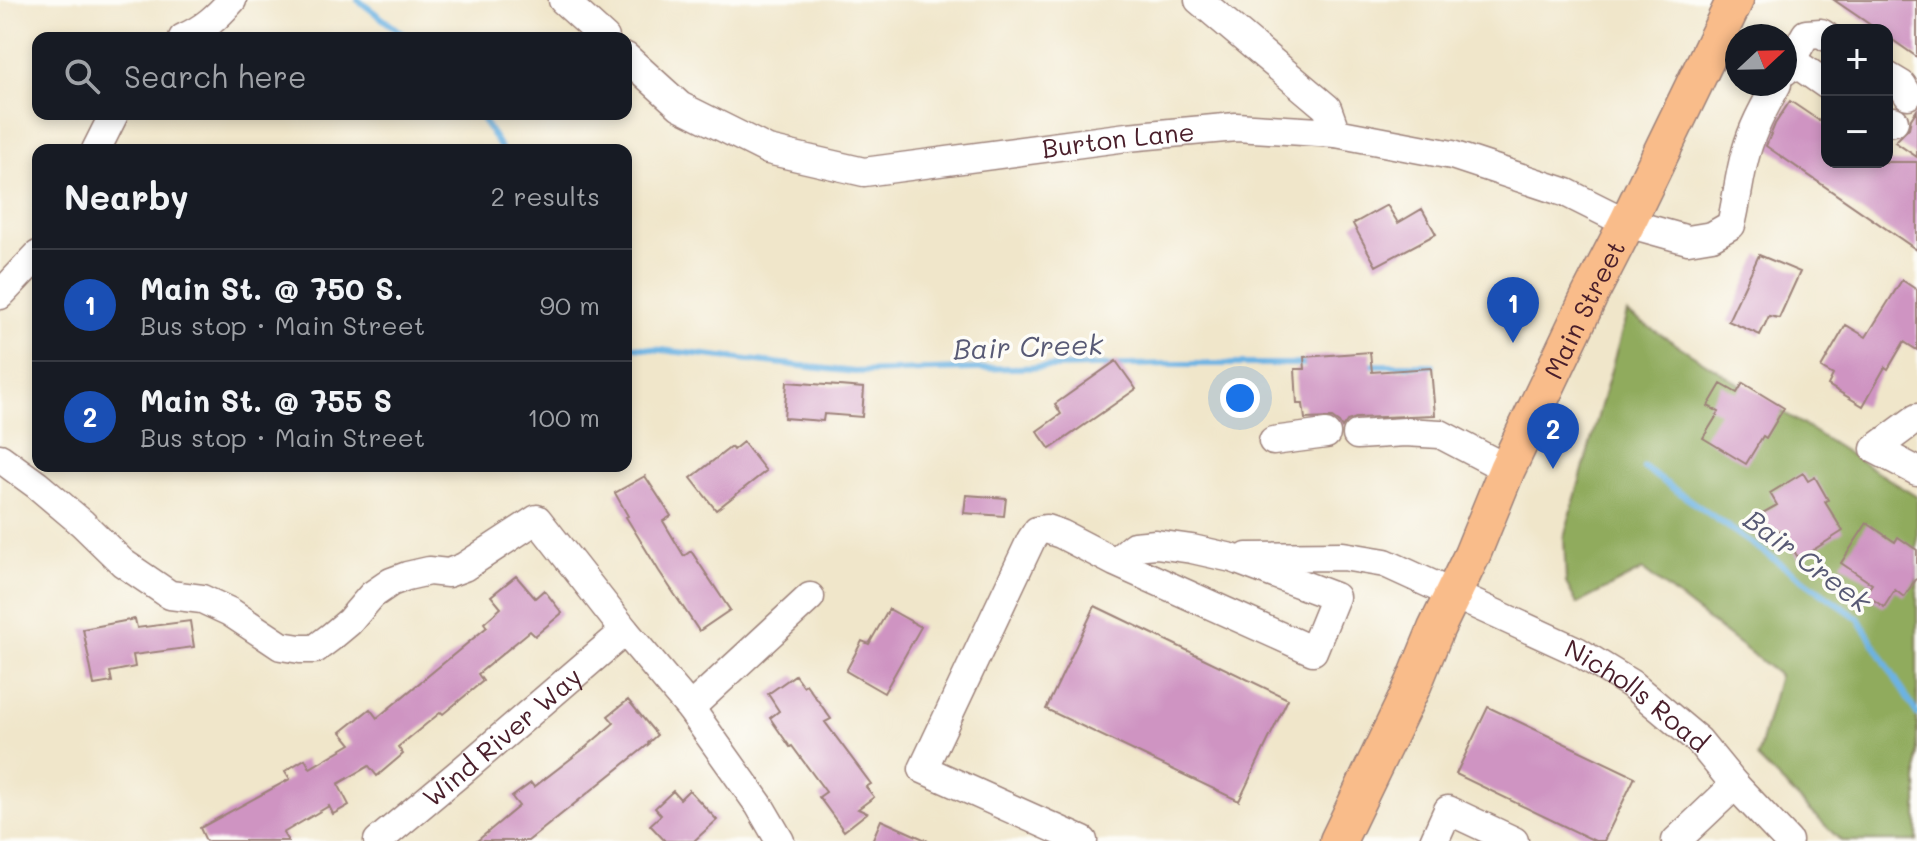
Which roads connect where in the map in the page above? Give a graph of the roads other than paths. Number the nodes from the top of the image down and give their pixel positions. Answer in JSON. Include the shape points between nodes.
{"nodes":[{"id":1,"x":232,"y":0,"type":"edge"},
{"id":2,"x":563,"y":0,"type":"edge"},
{"id":3,"x":1199,"y":0,"type":"edge"},
{"id":4,"x":1735,"y":0,"type":"edge"},
{"id":5,"x":196,"y":32,"type":"edge"},
{"id":6,"x":598,"y":32,"type":"edge"},
{"id":7,"x":1821,"y":33,"type":"edge"},
{"id":8,"x":1797,"y":50,"type":"edge"},
{"id":9,"x":632,"y":62,"type":"edge"},
{"id":10,"x":1797,"y":76,"type":"edge"},
{"id":11,"x":1893,"y":80,"type":"edge"},
{"id":12,"x":1821,"y":83,"type":"edge"},
{"id":13,"x":1908,"y":95,"type":"dead end"},
{"id":14,"x":1771,"y":96,"type":"edge"},
{"id":15,"x":111,"y":120,"type":"edge"},
{"id":16,"x":1336,"y":133,"type":"junction"},
{"id":17,"x":99,"y":144,"type":"edge"},
{"id":18,"x":1627,"y":223,"type":"junction"},
{"id":19,"x":32,"y":261,"type":"edge"},
{"id":20,"x":0,"y":295,"type":"edge"},
{"id":21,"x":1917,"y":418,"type":"edge"},
{"id":22,"x":1326,"y":434,"type":"dead end"},
{"id":23,"x":1357,"y":435,"type":"dead end"},
{"id":24,"x":1273,"y":441,"type":"dead end"},
{"id":25,"x":0,"y":458,"type":"edge"},
{"id":26,"x":1507,"y":469,"type":"junction"},
{"id":27,"x":1917,"y":471,"type":"edge"},
{"id":28,"x":1232,"y":558,"type":"junction"},
{"id":29,"x":1352,"y":558,"type":"junction"},
{"id":30,"x":1115,"y":562,"type":"junction"},
{"id":31,"x":1451,"y":594,"type":"junction"},
{"id":32,"x":810,"y":597,"type":"dead end"},
{"id":33,"x":1335,"y":597,"type":"junction"},
{"id":34,"x":625,"y":631,"type":"junction"},
{"id":35,"x":690,"y":708,"type":"junction"},
{"id":36,"x":1735,"y":785,"type":"junction"},
{"id":37,"x":378,"y":841,"type":"edge"},
{"id":38,"x":780,"y":841,"type":"edge"},
{"id":39,"x":1083,"y":841,"type":"edge"},
{"id":40,"x":1338,"y":841,"type":"edge"},
{"id":41,"x":1434,"y":841,"type":"edge"},
{"id":42,"x":1514,"y":841,"type":"edge"},
{"id":43,"x":1676,"y":841,"type":"edge"},
{"id":44,"x":1788,"y":841,"type":"edge"}],
"edges":[{"from":1,"to":5,"type":"street"},
{"from":2,"to":6,"type":"street"},
{"from":3,"to":16,"type":"street","via":[[1327,108]]},
{"from":4,"to":18,"type":"main road","name":"Main Street"},
{"from":7,"to":8,"type":"street","via":[[1806,34]]},
{"from":9,"to":16,"type":"street","name":"Burton Lane","via":[[680,106],[768,150],[864,172],[1236,127]]},
{"from":10,"to":12,"type":"street"},
{"from":11,"to":13,"type":"street"},
{"from":14,"to":18,"type":"street","name":"Burton Lane","via":[[1745,153],[1731,225],[1712,236],[1688,240]]},
{"from":15,"to":17,"type":"street"},
{"from":16,"to":18,"type":"street","name":"Burton Lane","via":[[1452,155],[1567,193]]},
{"from":18,"to":26,"type":"main road","name":"Main Street"},
{"from":19,"to":20,"type":"street"},
{"from":21,"to":27,"type":"street","via":[[1875,449]]},
{"from":22,"to":24,"type":"street"},
{"from":23,"to":26,"type":"street","via":[[1440,434]]},
{"from":25,"to":34,"type":"street","via":[[123,563],[170,595],[202,599],[281,646],[315,649],[391,582],[464,567],[537,519]]},
{"from":26,"to":31,"type":"main road","name":"Main Street"},
{"from":28,"to":29,"type":"street","name":"Nicholls Road"},
{"from":28,"to":30,"type":"street","via":[[1156,544],[1134,546]]},
{"from":28,"to":33,"type":"street"},
{"from":29,"to":31,"type":"street","name":"Nicholls Road","via":[[1385,563]]},
{"from":29,"to":33,"type":"street"},
{"from":30,"to":33,"type":"street","via":[[1313,651]]},
{"from":30,"to":39,"type":"street","via":[[1061,534],[1037,531],[923,769]]},
{"from":31,"to":36,"type":"street","name":"Nicholls Road","via":[[1566,646],[1631,684],[1699,741]]},
{"from":31,"to":40,"type":"main road","name":"Main Street"},
{"from":32,"to":35,"type":"street"},
{"from":34,"to":35,"type":"street"},
{"from":34,"to":37,"type":"street","name":"Wind River Way"},
{"from":35,"to":38,"type":"street"},
{"from":36,"to":43,"type":"street"},
{"from":36,"to":44,"type":"street","name":"Nicholls Road"},
{"from":41,"to":42,"type":"street","via":[[1448,810]]}]}
